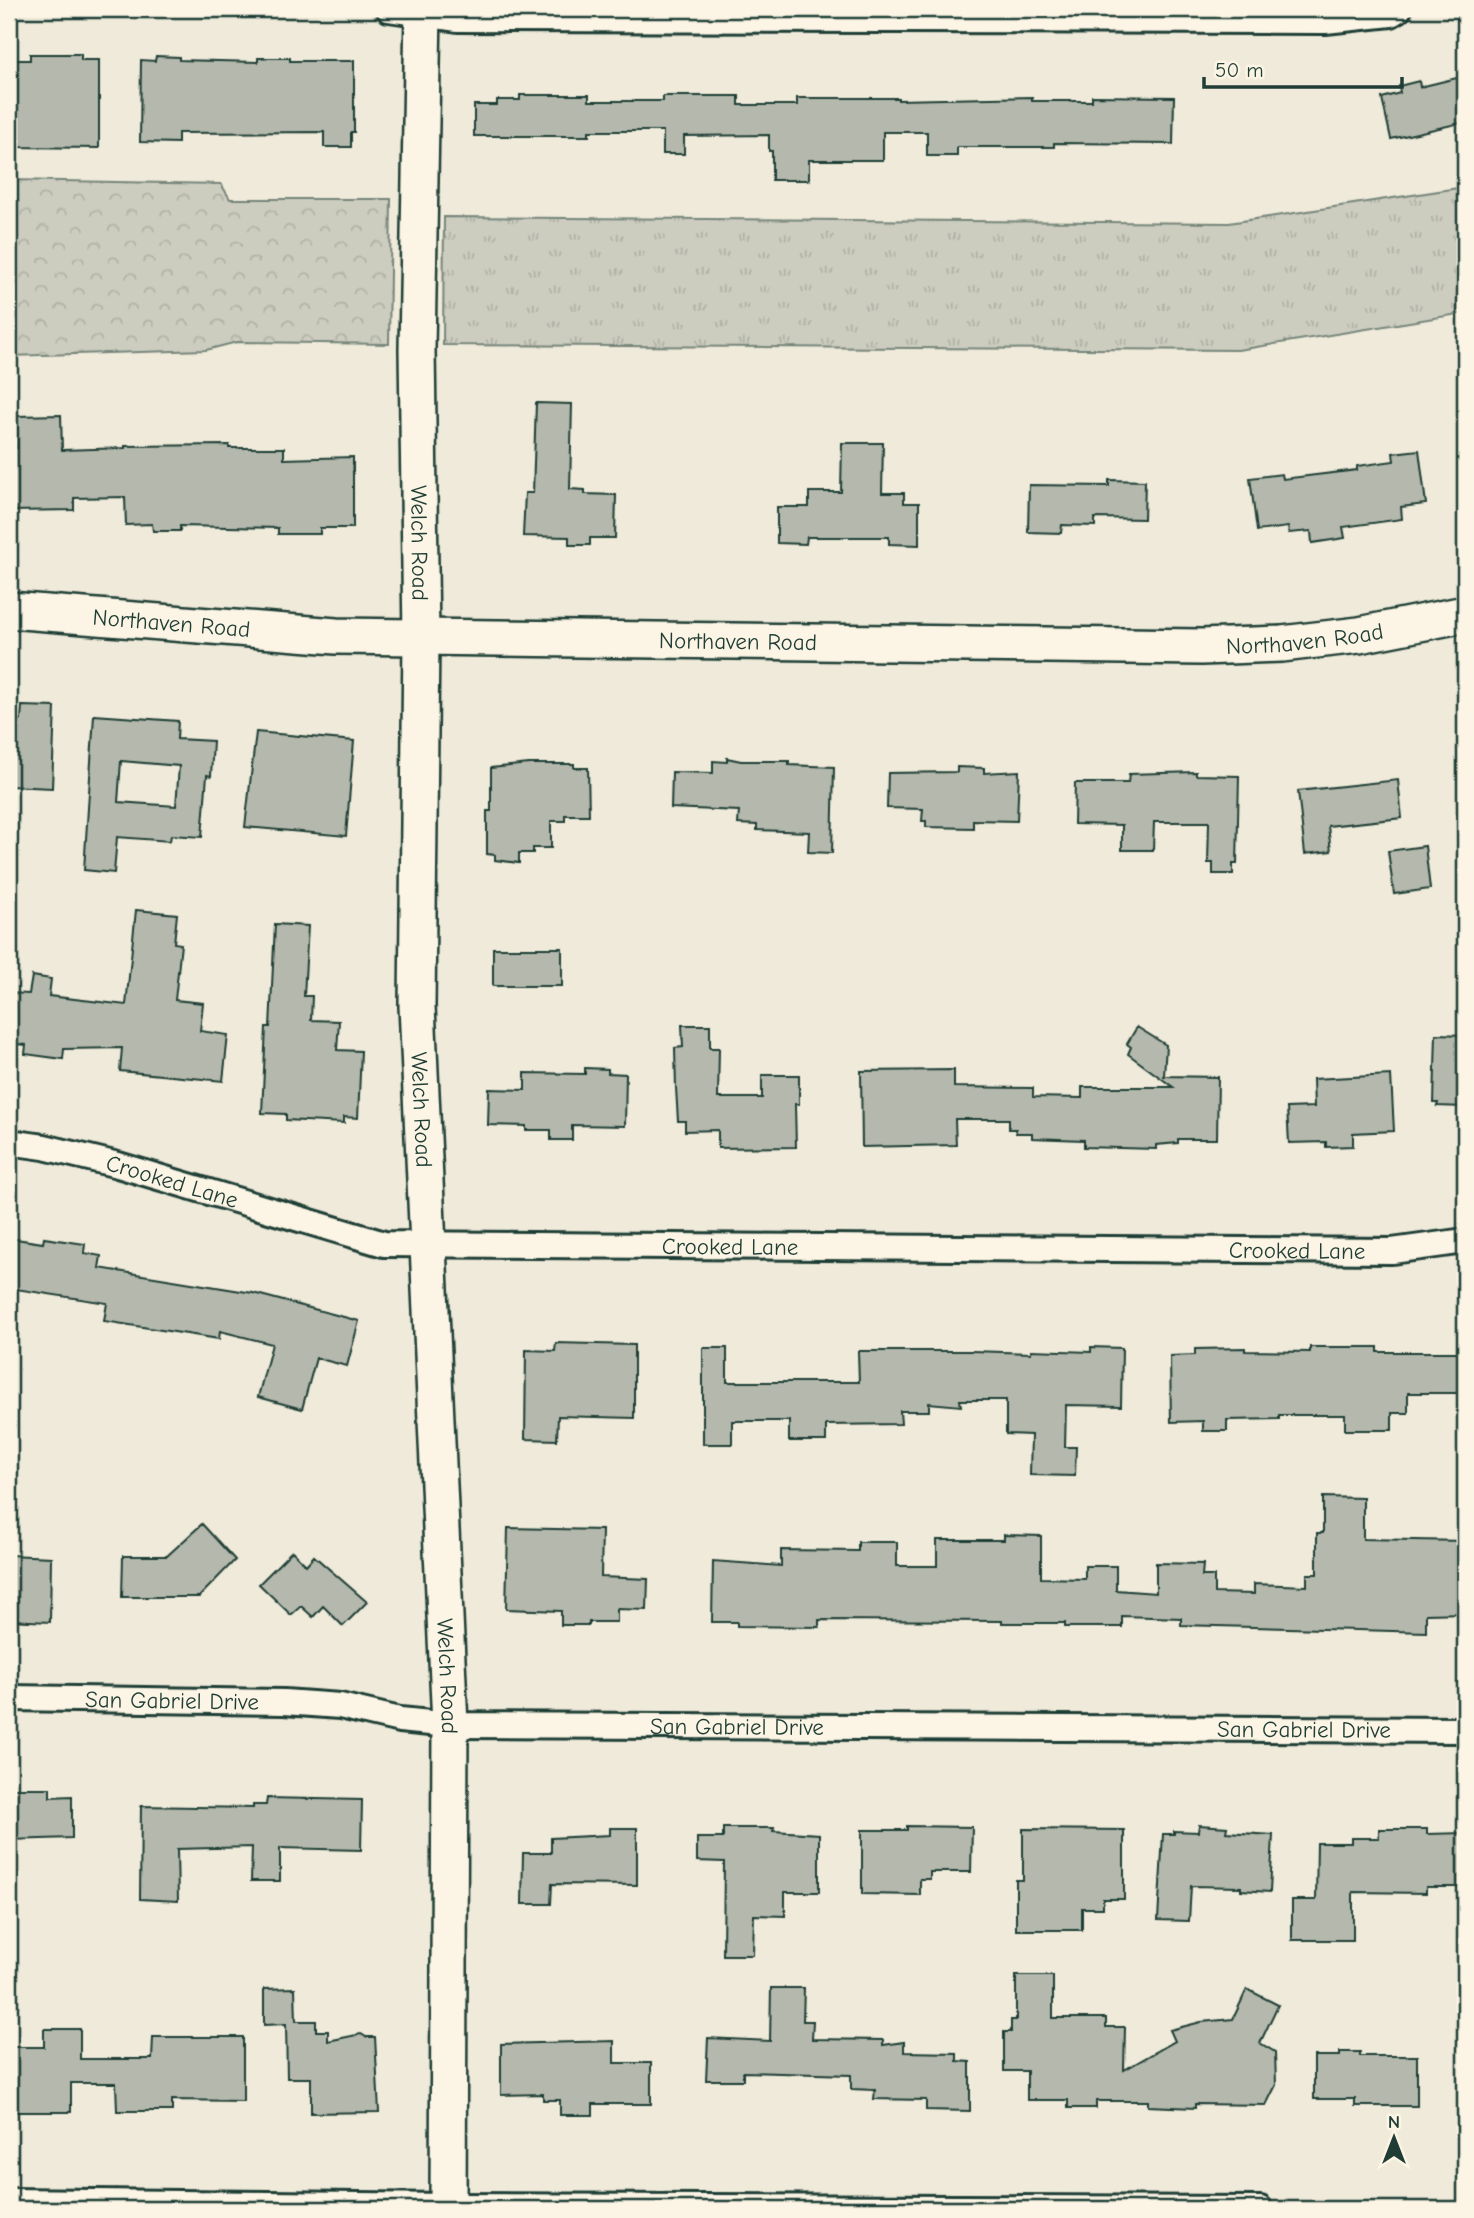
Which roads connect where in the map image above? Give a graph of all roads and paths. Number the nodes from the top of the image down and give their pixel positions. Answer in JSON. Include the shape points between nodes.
{"nodes":[{"id":1,"x":388,"y":9,"type":"edge"},
{"id":2,"x":1399,"y":9,"type":"edge"},
{"id":3,"x":423,"y":12,"type":"edge"},
{"id":4,"x":9,"y":610,"type":"edge"},
{"id":5,"x":1465,"y":614,"type":"edge"},
{"id":6,"x":421,"y":639,"type":"junction"},
{"id":7,"x":9,"y":1142,"type":"edge"},
{"id":8,"x":1465,"y":1241,"type":"edge"},
{"id":9,"x":427,"y":1245,"type":"junction"},
{"id":10,"x":9,"y":1698,"type":"edge"},
{"id":11,"x":450,"y":1725,"type":"junction"},
{"id":12,"x":1465,"y":1730,"type":"edge"},
{"id":13,"x":9,"y":2201,"type":"edge"},
{"id":14,"x":448,"y":2208,"type":"edge"},
{"id":15,"x":1260,"y":2209,"type":"edge"}],
"edges":[{"from":1,"to":3,"type":"street"},
{"from":2,"to":3,"type":"street","via":[[1391,14],[1325,21],[458,19]]},
{"from":3,"to":6,"type":"street","name":"Welch Road","via":[[417,349]]},
{"from":4,"to":6,"type":"street","name":"Northaven Road"},
{"from":5,"to":6,"type":"street","name":"Northaven Road","via":[[1359,635],[1200,647]]},
{"from":6,"to":9,"type":"street","name":"Welch Road","via":[[417,1006]]},
{"from":7,"to":9,"type":"street","name":"Crooked Lane","via":[[118,1165],[384,1244]]},
{"from":8,"to":9,"type":"street","name":"Crooked Lane","via":[[1392,1251]]},
{"from":9,"to":11,"type":"street","name":"Welch Road"},
{"from":10,"to":11,"type":"street","name":"San Gabriel Drive","via":[[284,1702],[340,1706],[400,1720]]},
{"from":11,"to":12,"type":"street","name":"San Gabriel Drive"},
{"from":11,"to":14,"type":"street","name":"Welch Road"},
{"from":13,"to":14,"type":"street"},
{"from":14,"to":15,"type":"street"}]}
